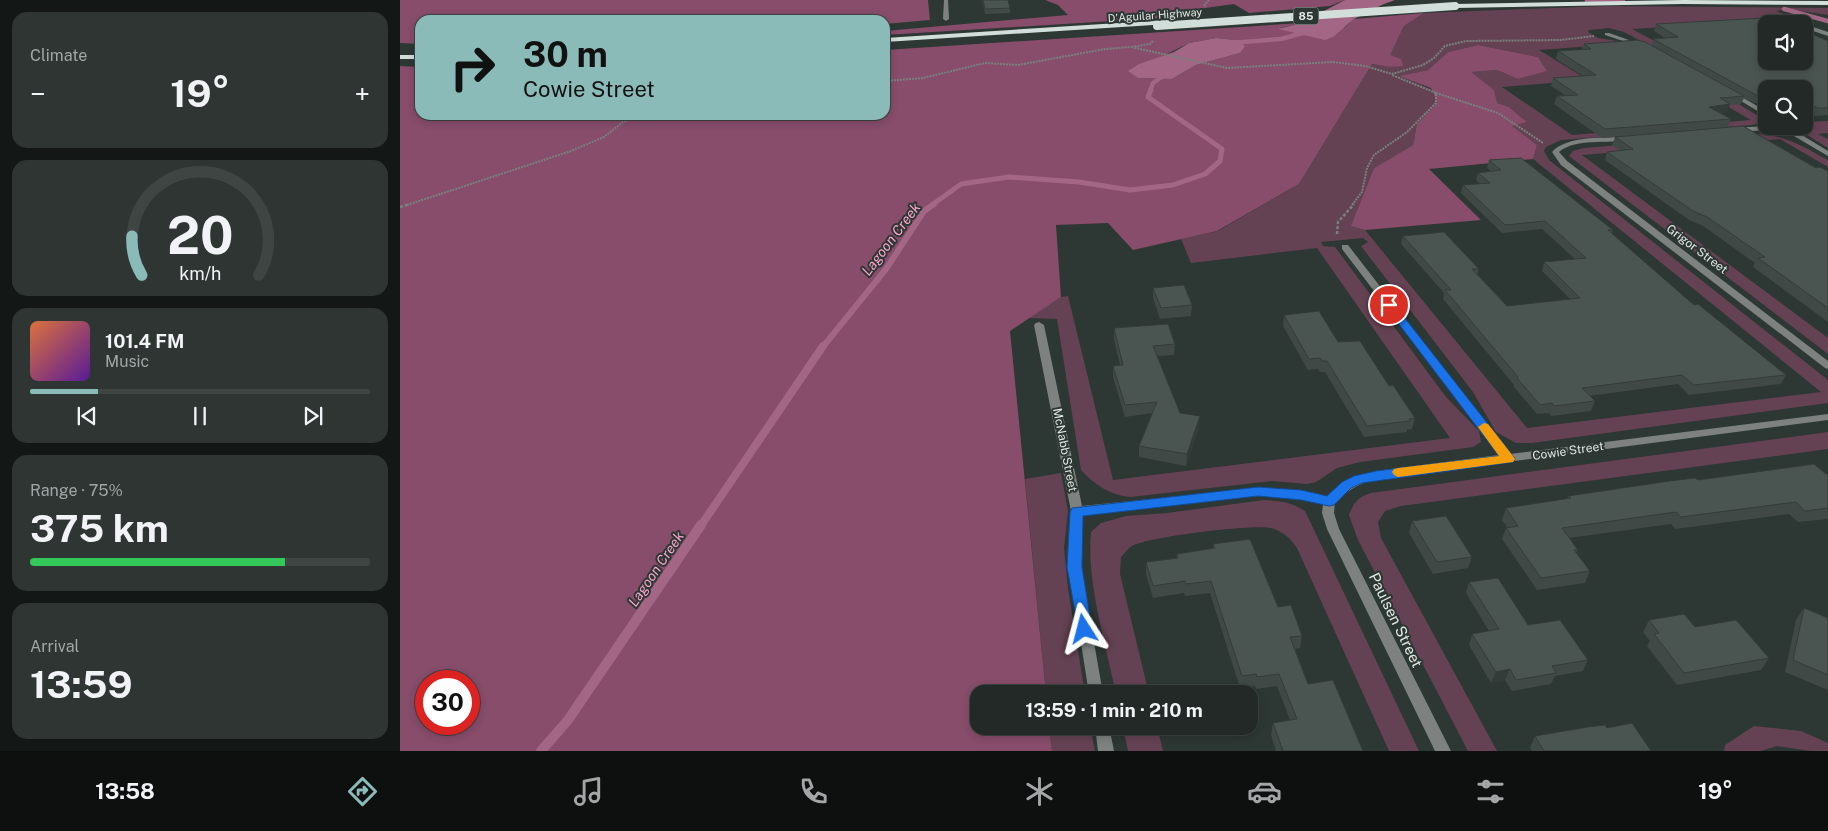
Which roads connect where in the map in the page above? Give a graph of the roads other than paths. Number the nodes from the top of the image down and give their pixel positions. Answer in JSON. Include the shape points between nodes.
{"nodes":[{"id":1,"x":946,"y":0,"type":"edge"},
{"id":2,"x":1496,"y":0,"type":"edge"},
{"id":3,"x":1546,"y":0,"type":"edge"},
{"id":4,"x":1828,"y":3,"type":"edge"},
{"id":5,"x":1457,"y":4,"type":"junction"},
{"id":6,"x":946,"y":19,"type":"dead end"},
{"id":7,"x":1813,"y":29,"type":"edge"},
{"id":8,"x":1607,"y":34,"type":"road end"},
{"id":9,"x":1828,"y":34,"type":"edge"},
{"id":10,"x":890,"y":42,"type":"edge"},
{"id":11,"x":890,"y":42,"type":"edge"},
{"id":12,"x":1645,"y":47,"type":"edge"},
{"id":13,"x":400,"y":57,"type":"edge"},
{"id":14,"x":415,"y":57,"type":"edge"},
{"id":15,"x":1729,"y":92,"type":"edge"},
{"id":16,"x":1758,"y":109,"type":"edge"},
{"id":17,"x":1758,"y":129,"type":"edge"},
{"id":18,"x":1724,"y":131,"type":"edge"},
{"id":19,"x":1796,"y":135,"type":"edge"},
{"id":20,"x":1634,"y":138,"type":"edge"},
{"id":21,"x":1828,"y":154,"type":"edge"},
{"id":22,"x":1345,"y":247,"type":"road end"},
{"id":23,"x":1039,"y":325,"type":"dead end"},
{"id":24,"x":1828,"y":366,"type":"edge"},
{"id":25,"x":1828,"y":417,"type":"edge"},
{"id":26,"x":1508,"y":459,"type":"junction"},
{"id":27,"x":1329,"y":502,"type":"junction"},
{"id":28,"x":1077,"y":512,"type":"junction"},
{"id":29,"x":1095,"y":685,"type":"edge"},
{"id":30,"x":1103,"y":735,"type":"edge"},
{"id":31,"x":1106,"y":751,"type":"edge"},
{"id":32,"x":1443,"y":751,"type":"edge"}],
"edges":[{"from":1,"to":6,"type":"street"},
{"from":2,"to":5,"type":"highway","name":"D'Aguilar Highway","number":"85"},
{"from":3,"to":5,"type":"highway","name":"D'Aguilar Highway","number":"85"},
{"from":4,"to":5,"type":"highway"},
{"from":5,"to":10,"type":"highway","name":"D'Aguilar Highway","number":"85","bridge":true},
{"from":5,"to":11,"type":"highway","name":"D'Aguilar Highway","number":"85","bridge":true},
{"from":7,"to":9,"type":"street"},
{"from":8,"to":12,"type":"street"},
{"from":13,"to":14,"type":"highway"},
{"from":15,"to":16,"type":"street"},
{"from":17,"to":18,"type":"street"},
{"from":19,"to":21,"type":"street"},
{"from":20,"to":24,"type":"street","name":"Grigor Street","via":[[1572,144],[1555,152],[1564,163]]},
{"from":22,"to":26,"type":"street"},
{"from":23,"to":28,"type":"street","name":"McNabb Street"},
{"from":25,"to":26,"type":"street","name":"Cowie Street"},
{"from":26,"to":27,"type":"street","name":"Cowie Street","via":[[1367,477],[1346,485]]},
{"from":27,"to":28,"type":"street","via":[[1301,495],[1258,492]]},
{"from":27,"to":32,"type":"street","name":"Paulsen Street","via":[[1328,513],[1333,529]]},
{"from":28,"to":29,"type":"street","name":"McNabb Street","via":[[1075,567]]},
{"from":30,"to":31,"type":"street"}]}
